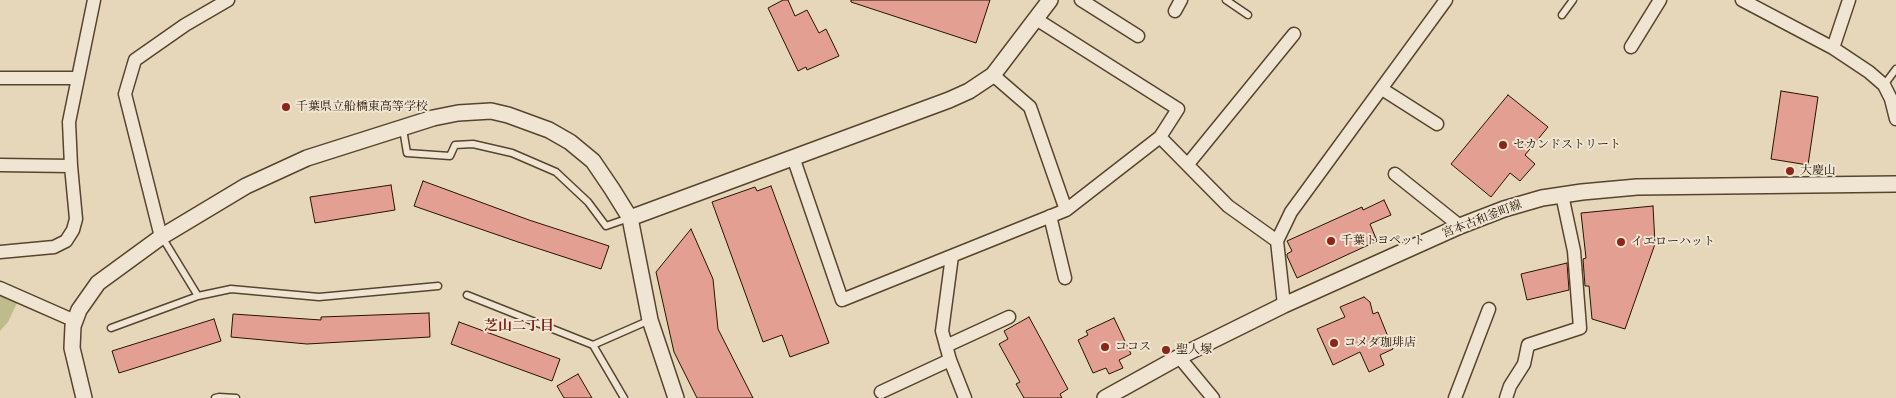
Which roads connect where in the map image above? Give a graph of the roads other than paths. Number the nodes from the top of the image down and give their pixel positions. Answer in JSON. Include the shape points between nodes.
{"nodes":[{"id":1,"x":94,"y":0,"type":"edge"},
{"id":2,"x":228,"y":0,"type":"edge"},
{"id":3,"x":1050,"y":0,"type":"edge"},
{"id":4,"x":1081,"y":0,"type":"edge"},
{"id":5,"x":1226,"y":0,"type":"edge"},
{"id":6,"x":1446,"y":0,"type":"edge"},
{"id":7,"x":1573,"y":0,"type":"edge"},
{"id":8,"x":1660,"y":0,"type":"edge"},
{"id":9,"x":1742,"y":0,"type":"edge"},
{"id":10,"x":1849,"y":0,"type":"edge"},
{"id":11,"x":1248,"y":15,"type":"dead end"},
{"id":12,"x":1562,"y":15,"type":"dead end"},
{"id":13,"x":1036,"y":19,"type":"junction"},
{"id":14,"x":1294,"y":34,"type":"dead end"},
{"id":15,"x":1138,"y":36,"type":"dead end"},
{"id":16,"x":1631,"y":47,"type":"dead end"},
{"id":17,"x":1832,"y":48,"type":"junction"},
{"id":18,"x":1896,"y":69,"type":"edge"},
{"id":19,"x":992,"y":75,"type":"junction"},
{"id":20,"x":0,"y":78,"type":"edge"},
{"id":21,"x":78,"y":78,"type":"junction"},
{"id":22,"x":1890,"y":85,"type":"edge"},
{"id":23,"x":1382,"y":89,"type":"junction"},
{"id":24,"x":1896,"y":119,"type":"edge"},
{"id":25,"x":1437,"y":124,"type":"dead end"},
{"id":26,"x":403,"y":129,"type":"junction"},
{"id":27,"x":1160,"y":137,"type":"junction"},
{"id":28,"x":793,"y":157,"type":"junction"},
{"id":29,"x":1188,"y":164,"type":"junction"},
{"id":30,"x":0,"y":166,"type":"edge"},
{"id":31,"x":71,"y":166,"type":"junction"},
{"id":32,"x":1395,"y":174,"type":"dead end"},
{"id":33,"x":1896,"y":184,"type":"edge"},
{"id":34,"x":1562,"y":195,"type":"junction"},
{"id":35,"x":1066,"y":210,"type":"junction"},
{"id":36,"x":1050,"y":216,"type":"junction"},
{"id":37,"x":630,"y":218,"type":"junction"},
{"id":38,"x":1460,"y":226,"type":"junction"},
{"id":39,"x":161,"y":237,"type":"junction"},
{"id":40,"x":1277,"y":241,"type":"junction"},
{"id":41,"x":0,"y":252,"type":"edge"},
{"id":42,"x":952,"y":256,"type":"junction"},
{"id":43,"x":1066,"y":278,"type":"dead end"},
{"id":44,"x":438,"y":286,"type":"dead end"},
{"id":45,"x":0,"y":288,"type":"edge"},
{"id":46,"x":466,"y":295,"type":"dead end"},
{"id":47,"x":198,"y":296,"type":"junction"},
{"id":48,"x":1284,"y":305,"type":"junction"},
{"id":49,"x":1489,"y":308,"type":"dead end"},
{"id":50,"x":1009,"y":317,"type":"dead end"},
{"id":51,"x":650,"y":320,"type":"junction"},
{"id":52,"x":75,"y":321,"type":"junction"},
{"id":53,"x":111,"y":328,"type":"dead end"},
{"id":54,"x":594,"y":345,"type":"junction"},
{"id":55,"x":946,"y":346,"type":"junction"},
{"id":56,"x":1179,"y":357,"type":"junction"},
{"id":57,"x":950,"y":360,"type":"junction"},
{"id":58,"x":881,"y":392,"type":"dead end"},
{"id":59,"x":1130,"y":392,"type":"edge"},
{"id":60,"x":84,"y":398,"type":"edge"},
{"id":61,"x":215,"y":398,"type":"edge"},
{"id":62,"x":236,"y":398,"type":"edge"},
{"id":63,"x":624,"y":398,"type":"edge"},
{"id":64,"x":676,"y":398,"type":"edge"},
{"id":65,"x":965,"y":398,"type":"edge"},
{"id":66,"x":1105,"y":398,"type":"edge"},
{"id":67,"x":1213,"y":398,"type":"edge"},
{"id":68,"x":1455,"y":398,"type":"edge"},
{"id":69,"x":1506,"y":398,"type":"edge"}],
"edges":[{"from":1,"to":21,"type":"street"},
{"from":2,"to":39,"type":"street","via":[[135,60],[125,94]]},
{"from":3,"to":13,"type":"street"},
{"from":4,"to":15,"type":"street"},
{"from":5,"to":11,"type":"lane"},
{"from":6,"to":23,"type":"street"},
{"from":7,"to":12,"type":"lane"},
{"from":8,"to":16,"type":"street"},
{"from":9,"to":17,"type":"street"},
{"from":10,"to":17,"type":"street"},
{"from":13,"to":19,"type":"street"},
{"from":13,"to":27,"type":"street","via":[[1178,109]]},
{"from":14,"to":29,"type":"street"},
{"from":17,"to":22,"type":"street"},
{"from":18,"to":22,"type":"lane"},
{"from":19,"to":28,"type":"street","via":[[970,91],[949,100]]},
{"from":19,"to":35,"type":"street","via":[[1030,107]]},
{"from":20,"to":21,"type":"street"},
{"from":21,"to":31,"type":"street","via":[[69,122]]},
{"from":22,"to":24,"type":"street"},
{"from":23,"to":25,"type":"street"},
{"from":23,"to":40,"type":"street","via":[[1291,212]]},
{"from":26,"to":37,"type":"street","via":[[458,113],[491,111],[549,130],[594,161]]},
{"from":26,"to":37,"type":"lane","via":[[407,153],[450,156],[455,145],[473,144],[512,153],[556,172],[588,202],[606,226]]},
{"from":26,"to":39,"type":"street","via":[[284,168],[217,202]]},
{"from":27,"to":29,"type":"street"},
{"from":27,"to":35,"type":"street"},
{"from":28,"to":37,"type":"street"},
{"from":28,"to":42,"type":"street","via":[[842,300]]},
{"from":29,"to":40,"type":"street","via":[[1228,206]]},
{"from":30,"to":31,"type":"street"},
{"from":31,"to":41,"type":"street","via":[[76,219],[66,241],[54,248]]},
{"from":32,"to":38,"type":"street"},
{"from":33,"to":34,"type":"street","name":"宮本古和釜町線","via":[[1637,187]]},
{"from":34,"to":38,"type":"street","name":"宮本古和釜町線","via":[[1504,209]]},
{"from":34,"to":69,"type":"street","via":[[1574,251],[1580,328],[1528,345],[1524,364]]},
{"from":35,"to":36,"type":"street"},
{"from":36,"to":42,"type":"street"},
{"from":36,"to":43,"type":"street"},
{"from":37,"to":51,"type":"street"},
{"from":38,"to":48,"type":"street","name":"宮本古和釜町線"},
{"from":39,"to":47,"type":"lane"},
{"from":39,"to":52,"type":"street","via":[[98,282]]},
{"from":40,"to":48,"type":"street"},
{"from":42,"to":55,"type":"street","via":[[942,331]]},
{"from":44,"to":47,"type":"lane","via":[[319,297],[230,289]]},
{"from":45,"to":52,"type":"street"},
{"from":46,"to":54,"type":"lane"},
{"from":47,"to":53,"type":"lane"},
{"from":48,"to":56,"type":"street","name":"宮本古和釜町線"},
{"from":49,"to":68,"type":"street"},
{"from":50,"to":55,"type":"street"},
{"from":51,"to":54,"type":"lane"},
{"from":51,"to":64,"type":"street"},
{"from":52,"to":60,"type":"street","via":[[72,348]]},
{"from":54,"to":63,"type":"lane"},
{"from":55,"to":57,"type":"street"},
{"from":56,"to":59,"type":"street","name":"宮本古和釜町線"},
{"from":56,"to":67,"type":"street"},
{"from":57,"to":58,"type":"street"},
{"from":57,"to":65,"type":"street"},
{"from":59,"to":66,"type":"street","name":"宮本古和釜町線"},
{"from":61,"to":62,"type":"lane"}]}
